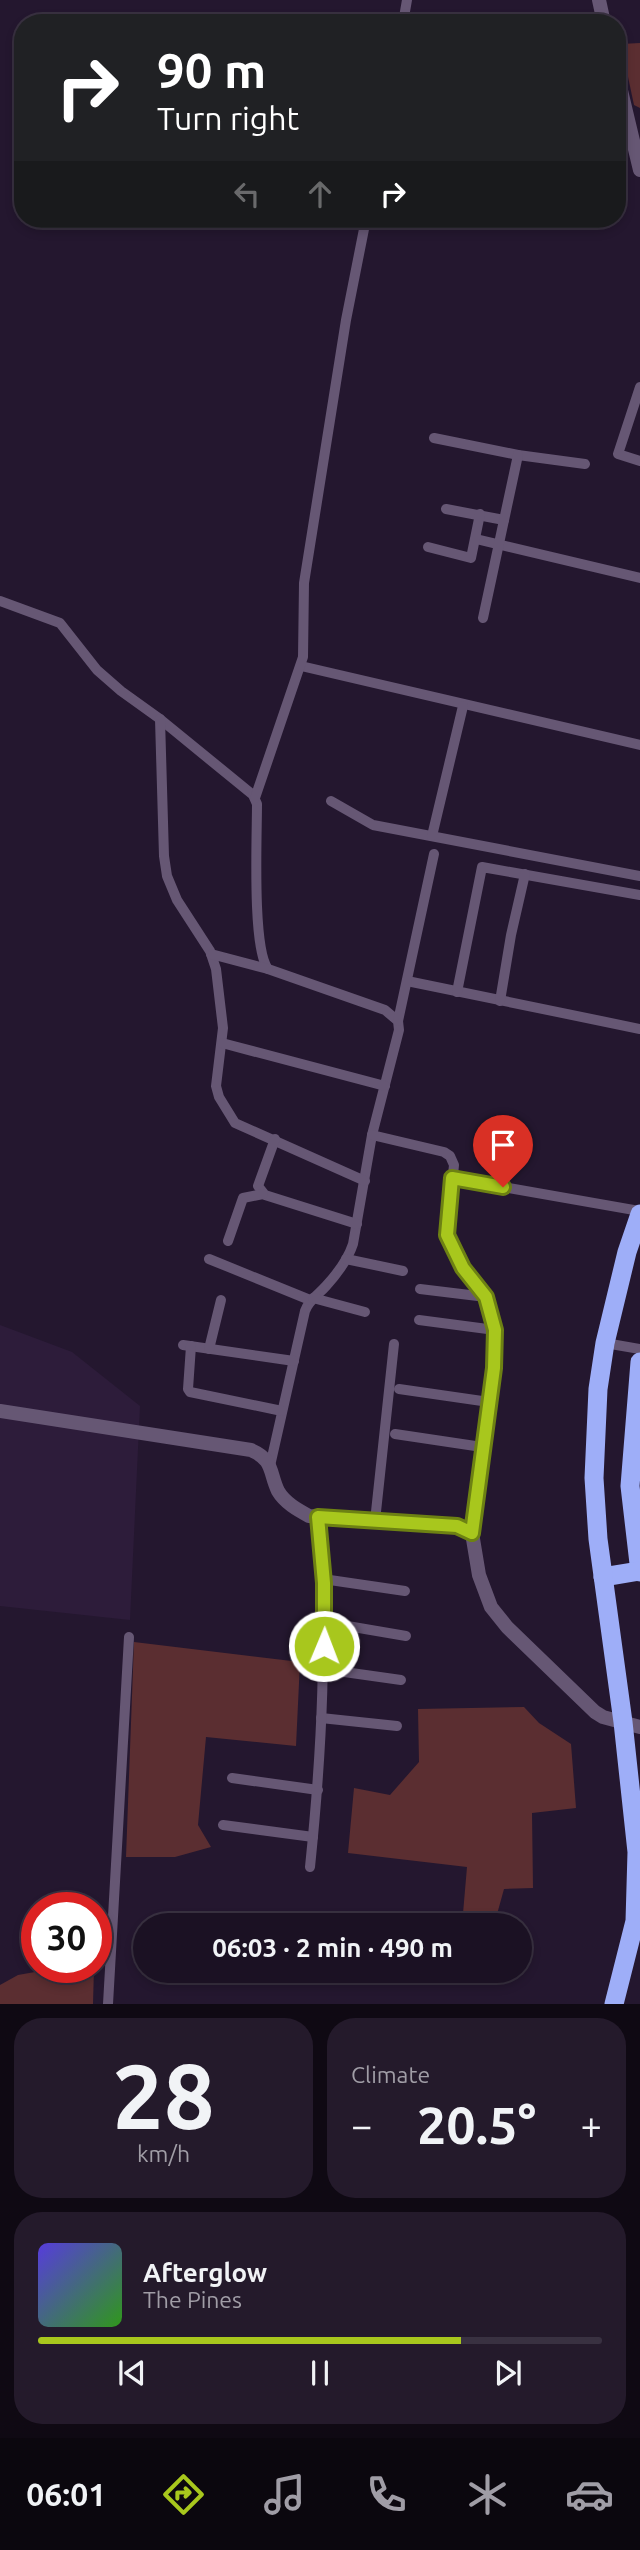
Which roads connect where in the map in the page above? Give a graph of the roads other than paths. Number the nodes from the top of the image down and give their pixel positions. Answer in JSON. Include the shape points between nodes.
{"nodes":[{"id":1,"x":626,"y":111,"type":"edge"},
{"id":2,"x":640,"y":170,"type":"edge"},
{"id":3,"x":364,"y":228,"type":"edge"},
{"id":4,"x":640,"y":387,"type":"edge"},
{"id":5,"x":637,"y":403,"type":"edge"},
{"id":6,"x":434,"y":438,"type":"dead end"},
{"id":7,"x":518,"y":455,"type":"junction"},
{"id":8,"x":640,"y":461,"type":"edge"},
{"id":9,"x":585,"y":464,"type":"dead end"},
{"id":10,"x":446,"y":509,"type":"dead end"},
{"id":11,"x":480,"y":514,"type":"junction"},
{"id":12,"x":504,"y":520,"type":"junction"},
{"id":13,"x":476,"y":539,"type":"junction"},
{"id":14,"x":500,"y":544,"type":"junction"},
{"id":15,"x":428,"y":547,"type":"dead end"},
{"id":16,"x":640,"y":578,"type":"edge"},
{"id":17,"x":0,"y":601,"type":"edge"},
{"id":18,"x":483,"y":618,"type":"dead end"},
{"id":19,"x":301,"y":666,"type":"junction"},
{"id":20,"x":463,"y":706,"type":"junction"},
{"id":21,"x":160,"y":719,"type":"junction"},
{"id":22,"x":640,"y":745,"type":"edge"},
{"id":23,"x":252,"y":794,"type":"junction"},
{"id":24,"x":331,"y":801,"type":"dead end"},
{"id":25,"x":432,"y":836,"type":"junction"},
{"id":26,"x":434,"y":854,"type":"dead end"},
{"id":27,"x":525,"y":874,"type":"junction"},
{"id":28,"x":640,"y":876,"type":"edge"},
{"id":29,"x":640,"y":895,"type":"edge"},
{"id":30,"x":211,"y":954,"type":"junction"},
{"id":31,"x":268,"y":969,"type":"junction"},
{"id":32,"x":407,"y":981,"type":"junction"},
{"id":33,"x":457,"y":992,"type":"junction"},
{"id":34,"x":500,"y":1001,"type":"junction"},
{"id":35,"x":398,"y":1021,"type":"junction"},
{"id":36,"x":640,"y":1029,"type":"edge"},
{"id":37,"x":222,"y":1043,"type":"junction"},
{"id":38,"x":385,"y":1086,"type":"junction"},
{"id":39,"x":372,"y":1135,"type":"junction"},
{"id":40,"x":275,"y":1139,"type":"junction"},
{"id":41,"x":452,"y":1178,"type":"junction"},
{"id":42,"x":365,"y":1181,"type":"junction"},
{"id":43,"x":263,"y":1194,"type":"junction"},
{"id":44,"x":640,"y":1212,"type":"edge"},
{"id":45,"x":357,"y":1224,"type":"junction"},
{"id":46,"x":228,"y":1241,"type":"dead end"},
{"id":47,"x":209,"y":1259,"type":"dead end"},
{"id":48,"x":346,"y":1259,"type":"junction"},
{"id":49,"x":403,"y":1271,"type":"dead end"},
{"id":50,"x":419,"y":1289,"type":"dead end"},
{"id":51,"x":486,"y":1297,"type":"junction"},
{"id":52,"x":312,"y":1299,"type":"junction"},
{"id":53,"x":221,"y":1300,"type":"dead end"},
{"id":54,"x":365,"y":1312,"type":"dead end"},
{"id":55,"x":419,"y":1320,"type":"dead end"},
{"id":56,"x":495,"y":1330,"type":"junction"},
{"id":57,"x":605,"y":1343,"type":"junction"},
{"id":58,"x":394,"y":1344,"type":"dead end"},
{"id":59,"x":209,"y":1349,"type":"junction"},
{"id":60,"x":640,"y":1349,"type":"edge"},
{"id":61,"x":294,"y":1361,"type":"junction"},
{"id":62,"x":640,"y":1362,"type":"edge"},
{"id":63,"x":400,"y":1389,"type":"dead end"},
{"id":64,"x":489,"y":1402,"type":"junction"},
{"id":65,"x":0,"y":1410,"type":"edge"},
{"id":66,"x":282,"y":1411,"type":"junction"},
{"id":67,"x":395,"y":1434,"type":"dead end"},
{"id":68,"x":482,"y":1447,"type":"junction"},
{"id":69,"x":270,"y":1466,"type":"junction"},
{"id":70,"x":635,"y":1487,"type":"edge"},
{"id":71,"x":318,"y":1517,"type":"junction"},
{"id":72,"x":375,"y":1521,"type":"junction"},
{"id":73,"x":472,"y":1533,"type":"junction"},
{"id":74,"x":640,"y":1571,"type":"edge"},
{"id":75,"x":603,"y":1577,"type":"junction"},
{"id":76,"x":323,"y":1579,"type":"junction"},
{"id":77,"x":405,"y":1591,"type":"dead end"},
{"id":78,"x":324,"y":1622,"type":"junction"},
{"id":79,"x":406,"y":1636,"type":"dead end"},
{"id":80,"x":129,"y":1637,"type":"dead end"},
{"id":81,"x":323,"y":1669,"type":"junction"},
{"id":82,"x":401,"y":1680,"type":"dead end"},
{"id":83,"x":321,"y":1718,"type":"junction"},
{"id":84,"x":626,"y":1723,"type":"edge"},
{"id":85,"x":397,"y":1726,"type":"dead end"},
{"id":86,"x":232,"y":1779,"type":"dead end"},
{"id":87,"x":318,"y":1790,"type":"junction"},
{"id":88,"x":223,"y":1825,"type":"dead end"},
{"id":89,"x":313,"y":1837,"type":"junction"},
{"id":90,"x":310,"y":1867,"type":"dead end"},
{"id":91,"x":107,"y":2004,"type":"edge"},
{"id":92,"x":606,"y":2004,"type":"edge"},
{"id":93,"x":614,"y":2004,"type":"edge"}],
"edges":[{"from":1,"to":2,"type":"street"},
{"from":3,"to":19,"type":"street","via":[[304,583]]},
{"from":4,"to":5,"type":"street"},
{"from":5,"to":8,"type":"street","via":[[618,454]]},
{"from":6,"to":7,"type":"street"},
{"from":7,"to":9,"type":"street"},
{"from":7,"to":12,"type":"street"},
{"from":10,"to":11,"type":"street"},
{"from":11,"to":12,"type":"street"},
{"from":11,"to":13,"type":"street"},
{"from":12,"to":14,"type":"street"},
{"from":13,"to":14,"type":"street"},
{"from":13,"to":15,"type":"street","via":[[471,558]]},
{"from":14,"to":16,"type":"street"},
{"from":14,"to":18,"type":"street"},
{"from":17,"to":21,"type":"street","via":[[60,623],[97,670]]},
{"from":19,"to":20,"type":"street"},
{"from":19,"to":23,"type":"street"},
{"from":20,"to":22,"type":"street"},
{"from":20,"to":25,"type":"street"},
{"from":21,"to":23,"type":"street"},
{"from":21,"to":30,"type":"street","via":[[167,876]]},
{"from":23,"to":31,"type":"street","via":[[257,804],[258,934]]},
{"from":24,"to":25,"type":"street","via":[[373,825]]},
{"from":25,"to":28,"type":"street"},
{"from":26,"to":32,"type":"street"},
{"from":27,"to":29,"type":"street"},
{"from":27,"to":33,"type":"street","via":[[482,867]]},
{"from":27,"to":34,"type":"street"},
{"from":30,"to":31,"type":"street"},
{"from":30,"to":37,"type":"street"},
{"from":31,"to":35,"type":"street","via":[[385,1010]]},
{"from":32,"to":33,"type":"street"},
{"from":32,"to":35,"type":"street"},
{"from":33,"to":34,"type":"street"},
{"from":34,"to":36,"type":"street"},
{"from":35,"to":38,"type":"street"},
{"from":37,"to":38,"type":"street"},
{"from":37,"to":40,"type":"street","via":[[216,1086],[219,1097],[235,1123]]},
{"from":38,"to":39,"type":"street"},
{"from":39,"to":41,"type":"street","via":[[444,1152],[453,1165]]},
{"from":39,"to":42,"type":"street"},
{"from":40,"to":42,"type":"street"},
{"from":40,"to":43,"type":"street","via":[[258,1186]]},
{"from":41,"to":44,"type":"street"},
{"from":41,"to":51,"type":"street","via":[[447,1235],[463,1268]]},
{"from":42,"to":45,"type":"street"},
{"from":43,"to":45,"type":"street"},
{"from":43,"to":46,"type":"street","via":[[243,1198]]},
{"from":44,"to":57,"type":"highway"},
{"from":45,"to":48,"type":"street"},
{"from":47,"to":52,"type":"street"},
{"from":48,"to":49,"type":"street"},
{"from":48,"to":52,"type":"street"},
{"from":50,"to":51,"type":"street"},
{"from":51,"to":56,"type":"street"},
{"from":52,"to":54,"type":"street"},
{"from":52,"to":61,"type":"street"},
{"from":53,"to":59,"type":"street"},
{"from":55,"to":56,"type":"street"},
{"from":56,"to":64,"type":"street"},
{"from":57,"to":60,"type":"street"},
{"from":57,"to":75,"type":"highway","via":[[594,1478]]},
{"from":58,"to":72,"type":"street"},
{"from":59,"to":61,"type":"street"},
{"from":59,"to":66,"type":"street","via":[[187,1345],[190,1392]]},
{"from":61,"to":66,"type":"street"},
{"from":62,"to":70,"type":"highway"},
{"from":63,"to":64,"type":"street"},
{"from":64,"to":68,"type":"street"},
{"from":65,"to":69,"type":"street","via":[[251,1450],[263,1455]]},
{"from":66,"to":69,"type":"street"},
{"from":67,"to":68,"type":"street"},
{"from":68,"to":73,"type":"street"},
{"from":69,"to":71,"type":"street","via":[[279,1492],[290,1505]]},
{"from":70,"to":74,"type":"highway"},
{"from":71,"to":72,"type":"street"},
{"from":71,"to":76,"type":"street"},
{"from":72,"to":73,"type":"street","via":[[457,1526]]},
{"from":73,"to":84,"type":"street","via":[[479,1575],[491,1607],[507,1627],[583,1702],[603,1717]]},
{"from":74,"to":75,"type":"highway"},
{"from":75,"to":84,"type":"highway"},
{"from":76,"to":77,"type":"street"},
{"from":76,"to":78,"type":"street"},
{"from":78,"to":79,"type":"street"},
{"from":78,"to":81,"type":"street"},
{"from":80,"to":91,"type":"street"},
{"from":81,"to":82,"type":"street"},
{"from":81,"to":83,"type":"street"},
{"from":83,"to":85,"type":"street"},
{"from":83,"to":87,"type":"street"},
{"from":84,"to":92,"type":"street","via":[[629,1880],[614,1984]]},
{"from":84,"to":93,"type":"highway","via":[[637,1852],[635,1922]]},
{"from":86,"to":87,"type":"street"},
{"from":87,"to":89,"type":"street"},
{"from":88,"to":89,"type":"street"},
{"from":89,"to":90,"type":"street"}]}
